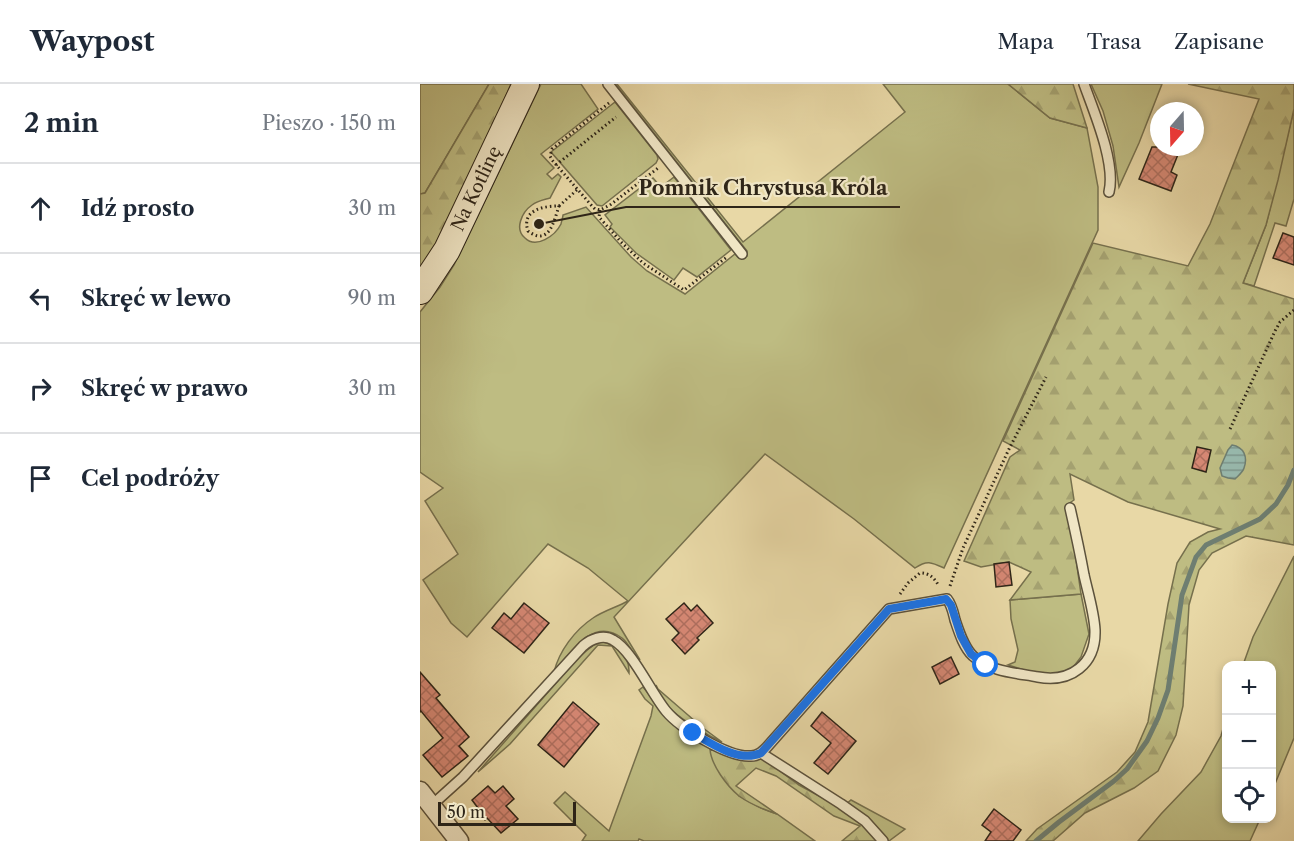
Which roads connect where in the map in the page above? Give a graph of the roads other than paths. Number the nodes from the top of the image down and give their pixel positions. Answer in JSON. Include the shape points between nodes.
{"nodes":[{"id":1,"x":526,"y":84,"type":"edge"},
{"id":2,"x":608,"y":84,"type":"edge"},
{"id":3,"x":1084,"y":84,"type":"edge"},
{"id":4,"x":1109,"y":192,"type":"dead end"},
{"id":5,"x":740,"y":251,"type":"road end"},
{"id":6,"x":420,"y":291,"type":"edge"},
{"id":7,"x":1070,"y":508,"type":"dead end"},
{"id":8,"x":761,"y":753,"type":"junction"},
{"id":9,"x":426,"y":798,"type":"edge"},
{"id":10,"x":454,"y":839,"type":"edge"},
{"id":11,"x":883,"y":841,"type":"edge"}],
"edges":[{"from":1,"to":6,"type":"street","name":"Na Kotlinę","via":[[447,250]]},
{"from":2,"to":5,"type":"lane"},
{"from":3,"to":4,"type":"lane","via":[[1106,152]]},
{"from":7,"to":8,"type":"lane","via":[[1095,628],[1092,650],[1080,669],[1054,679],[986,665],[971,654],[945,599],[889,609]]},
{"from":8,"to":9,"type":"lane","via":[[752,756],[731,752],[680,724],[665,710],[622,646],[608,638],[598,638],[583,646],[463,777]]},
{"from":8,"to":11,"type":"lane","via":[[865,821]]},
{"from":9,"to":10,"type":"street"}]}
